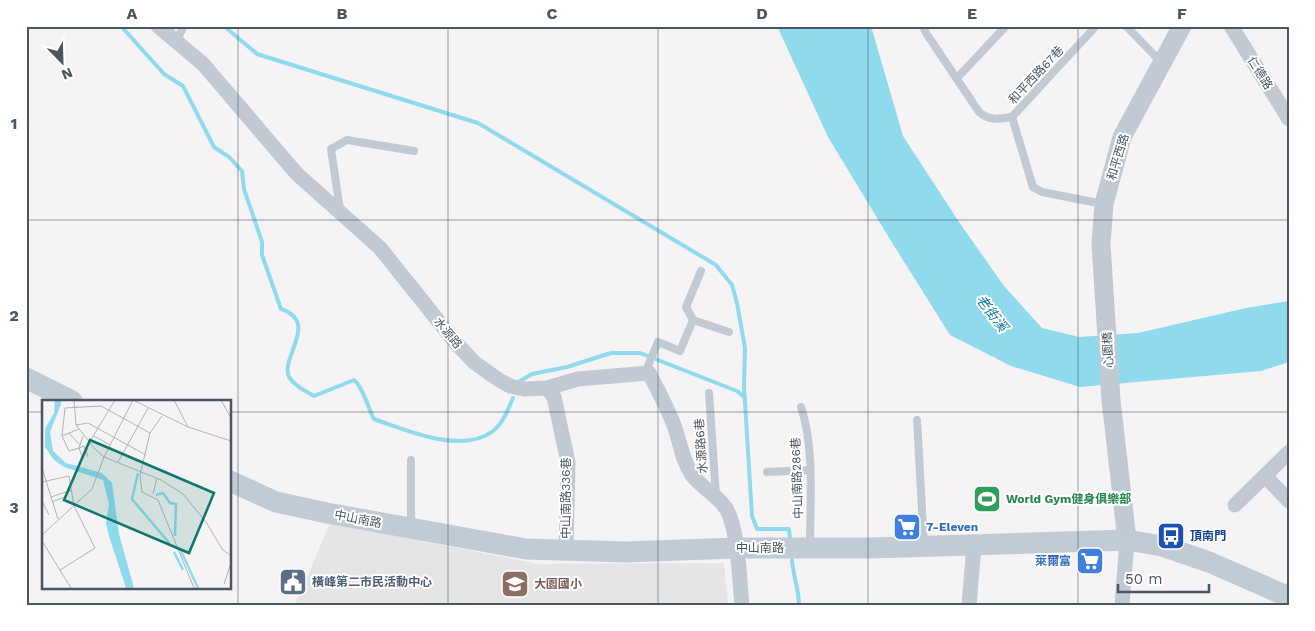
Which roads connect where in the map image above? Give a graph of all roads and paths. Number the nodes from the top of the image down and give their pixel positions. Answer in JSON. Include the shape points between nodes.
{"nodes":[{"id":1,"x":158,"y":26,"type":"edge"},
{"id":2,"x":184,"y":26,"type":"edge"},
{"id":3,"x":924,"y":26,"type":"edge"},
{"id":4,"x":1006,"y":26,"type":"edge"},
{"id":5,"x":1096,"y":26,"type":"edge"},
{"id":6,"x":1126,"y":26,"type":"edge"},
{"id":7,"x":1182,"y":26,"type":"edge"},
{"id":8,"x":1231,"y":26,"type":"edge"},
{"id":9,"x":176,"y":41,"type":"junction"},
{"id":10,"x":1161,"y":62,"type":"junction"},
{"id":11,"x":957,"y":78,"type":"junction"},
{"id":12,"x":1012,"y":116,"type":"junction"},
{"id":13,"x":1288,"y":118,"type":"edge"},
{"id":14,"x":414,"y":151,"type":"dead end"},
{"id":15,"x":1104,"y":204,"type":"junction"},
{"id":16,"x":341,"y":212,"type":"junction"},
{"id":17,"x":700,"y":271,"type":"dead end"},
{"id":18,"x":1105,"y":300,"type":"joint"},
{"id":19,"x":693,"y":320,"type":"junction"},
{"id":20,"x":729,"y":332,"type":"dead end"},
{"id":21,"x":647,"y":369,"type":"junction"},
{"id":22,"x":26,"y":378,"type":"edge"},
{"id":23,"x":548,"y":388,"type":"junction"},
{"id":24,"x":709,"y":393,"type":"dead end"},
{"id":25,"x":70,"y":400,"type":"edge"},
{"id":26,"x":801,"y":407,"type":"dead end"},
{"id":27,"x":918,"y":420,"type":"dead end"},
{"id":28,"x":1289,"y":452,"type":"edge"},
{"id":29,"x":411,"y":460,"type":"dead end"},
{"id":30,"x":810,"y":470,"type":"junction"},
{"id":31,"x":767,"y":472,"type":"dead end"},
{"id":32,"x":1265,"y":476,"type":"junction"},
{"id":33,"x":231,"y":481,"type":"edge"},
{"id":34,"x":716,"y":498,"type":"junction"},
{"id":35,"x":1289,"y":501,"type":"edge"},
{"id":36,"x":1235,"y":505,"type":"dead end"},
{"id":37,"x":411,"y":529,"type":"junction"},
{"id":38,"x":1126,"y":540,"type":"junction"},
{"id":39,"x":974,"y":546,"type":"junction"},
{"id":40,"x":924,"y":547,"type":"junction"},
{"id":41,"x":736,"y":548,"type":"junction"},
{"id":42,"x":810,"y":549,"type":"junction"},
{"id":43,"x":566,"y":551,"type":"junction"},
{"id":44,"x":1289,"y":597,"type":"edge"},
{"id":45,"x":742,"y":605,"type":"edge"},
{"id":46,"x":969,"y":605,"type":"edge"},
{"id":47,"x":1122,"y":605,"type":"edge"}],
"edges":[{"from":1,"to":9,"type":"street","name":"水源路"},
{"from":2,"to":9,"type":"lane"},
{"from":3,"to":11,"type":"lane"},
{"from":4,"to":11,"type":"lane"},
{"from":5,"to":12,"type":"lane","name":"和平西路67巷"},
{"from":6,"to":10,"type":"lane"},
{"from":7,"to":10,"type":"street","name":"和平西路"},
{"from":8,"to":13,"type":"street","name":"仁德路"},
{"from":9,"to":16,"type":"street","name":"水源路","via":[[203,64],[297,174]]},
{"from":10,"to":15,"type":"street","name":"和平西路","via":[[1122,137]]},
{"from":11,"to":12,"type":"lane","via":[[985,117],[997,120]]},
{"from":12,"to":15,"type":"lane","via":[[1034,187],[1042,192]]},
{"from":14,"to":16,"type":"lane","via":[[347,140],[331,149]]},
{"from":15,"to":18,"type":"street","name":"和平西路","via":[[1101,244]]},
{"from":16,"to":23,"type":"street","name":"水源路","via":[[380,248],[475,363],[510,386],[524,390]]},
{"from":17,"to":19,"type":"lane","via":[[686,307]]},
{"from":18,"to":38,"type":"street","name":"心園橋","via":[[1111,400]]},
{"from":19,"to":20,"type":"lane"},
{"from":19,"to":21,"type":"lane","via":[[680,351],[658,342]]},
{"from":21,"to":23,"type":"street","name":"水源路","via":[[578,379]]},
{"from":21,"to":34,"type":"street","via":[[667,409],[692,475]]},
{"from":22,"to":25,"type":"main road"},
{"from":23,"to":43,"type":"street","name":"中山南路336巷","via":[[554,397],[568,462]]},
{"from":24,"to":34,"type":"lane","name":"水源路6巷"},
{"from":26,"to":30,"type":"lane","name":"中山南路286巷"},
{"from":27,"to":40,"type":"lane"},
{"from":28,"to":32,"type":"street"},
{"from":29,"to":37,"type":"lane"},
{"from":30,"to":31,"type":"lane"},
{"from":30,"to":42,"type":"lane","name":"中山南路286巷"},
{"from":32,"to":35,"type":"street"},
{"from":32,"to":36,"type":"street"},
{"from":33,"to":37,"type":"main road","name":"中山南路","via":[[276,502]]},
{"from":34,"to":41,"type":"street","via":[[725,506],[730,518]]},
{"from":37,"to":43,"type":"main road","name":"中山南路","via":[[526,549]]},
{"from":38,"to":39,"type":"main road","name":"中山南路"},
{"from":38,"to":44,"type":"main road","name":"中山南路","via":[[1162,546],[1209,562]]},
{"from":38,"to":47,"type":"street"},
{"from":39,"to":40,"type":"main road","name":"中山南路"},
{"from":39,"to":46,"type":"street"},
{"from":40,"to":42,"type":"main road","name":"中山南路"},
{"from":41,"to":42,"type":"main road","name":"中山南路"},
{"from":41,"to":43,"type":"main road","name":"中山南路"},
{"from":41,"to":45,"type":"street"}]}
